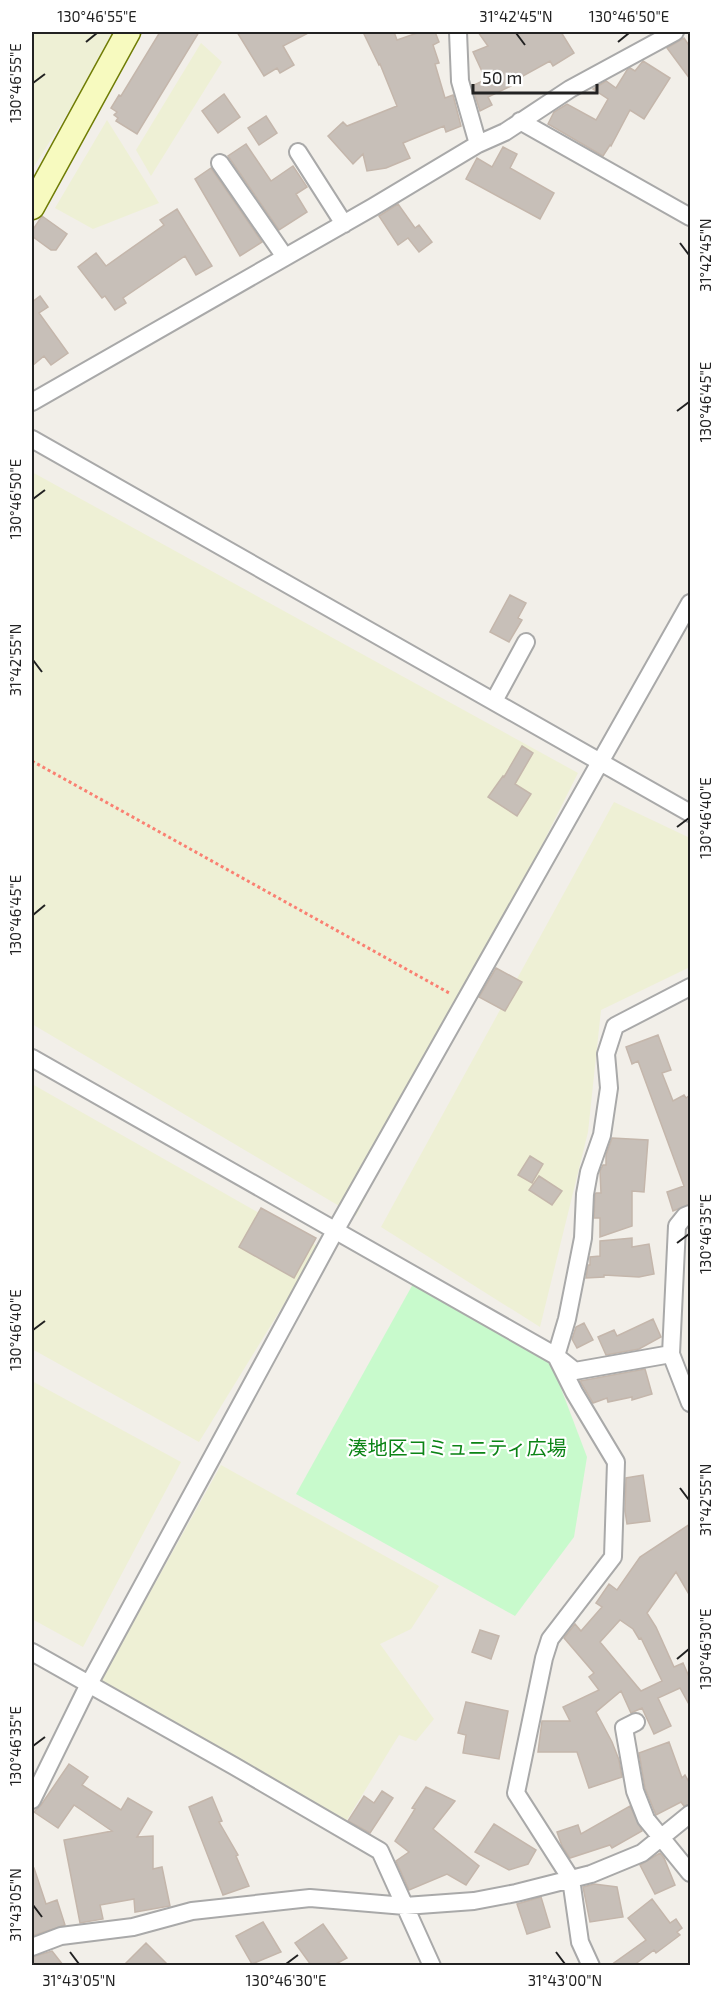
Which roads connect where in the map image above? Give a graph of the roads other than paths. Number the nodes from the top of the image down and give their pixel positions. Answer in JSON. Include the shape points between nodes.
{"nodes":[{"id":1,"x":128,"y":32,"type":"edge"},
{"id":2,"x":458,"y":32,"type":"edge"},
{"id":3,"x":675,"y":32,"type":"edge"},
{"id":4,"x":520,"y":121,"type":"junction"},
{"id":5,"x":478,"y":144,"type":"junction"},
{"id":6,"x":298,"y":152,"type":"dead end"},
{"id":7,"x":220,"y":163,"type":"dead end"},
{"id":8,"x":32,"y":207,"type":"edge"},
{"id":9,"x":690,"y":217,"type":"edge"},
{"id":10,"x":344,"y":224,"type":"junction"},
{"id":11,"x":285,"y":258,"type":"junction"},
{"id":12,"x":32,"y":402,"type":"edge"},
{"id":13,"x":32,"y":439,"type":"edge"},
{"id":14,"x":690,"y":603,"type":"edge"},
{"id":15,"x":526,"y":642,"type":"dead end"},
{"id":16,"x":494,"y":701,"type":"junction"},
{"id":17,"x":602,"y":762,"type":"junction"},
{"id":18,"x":690,"y":813,"type":"edge"},
{"id":19,"x":690,"y":987,"type":"edge"},
{"id":20,"x":32,"y":1058,"type":"edge"},
{"id":21,"x":690,"y":1214,"type":"edge"},
{"id":22,"x":335,"y":1232,"type":"junction"},
{"id":23,"x":671,"y":1354,"type":"junction"},
{"id":24,"x":556,"y":1356,"type":"junction"},
{"id":25,"x":690,"y":1403,"type":"edge"},
{"id":26,"x":32,"y":1652,"type":"edge"},
{"id":27,"x":89,"y":1684,"type":"junction"},
{"id":28,"x":636,"y":1722,"type":"dead end"},
{"id":29,"x":32,"y":1800,"type":"edge"},
{"id":30,"x":690,"y":1814,"type":"edge"},
{"id":31,"x":660,"y":1839,"type":"junction"},
{"id":32,"x":690,"y":1873,"type":"edge"},
{"id":33,"x":571,"y":1879,"type":"junction"},
{"id":34,"x":405,"y":1906,"type":"junction"},
{"id":35,"x":32,"y":1947,"type":"edge"},
{"id":36,"x":432,"y":1965,"type":"edge"},
{"id":37,"x":591,"y":1965,"type":"edge"}],
"edges":[{"from":1,"to":8,"type":"street"},
{"from":2,"to":5,"type":"street","via":[[460,81]]},
{"from":3,"to":4,"type":"street"},
{"from":4,"to":5,"type":"street"},
{"from":4,"to":9,"type":"street"},
{"from":5,"to":10,"type":"street"},
{"from":6,"to":10,"type":"street"},
{"from":7,"to":11,"type":"street"},
{"from":10,"to":11,"type":"street"},
{"from":11,"to":12,"type":"street"},
{"from":13,"to":16,"type":"street"},
{"from":14,"to":17,"type":"street"},
{"from":15,"to":16,"type":"street"},
{"from":16,"to":17,"type":"street"},
{"from":17,"to":18,"type":"street"},
{"from":17,"to":22,"type":"street"},
{"from":19,"to":24,"type":"street","via":[[615,1026],[606,1054],[609,1088],[602,1135],[589,1172],[583,1238]]},
{"from":20,"to":22,"type":"street"},
{"from":21,"to":23,"type":"street","via":[[677,1226]]},
{"from":22,"to":24,"type":"street"},
{"from":22,"to":27,"type":"street"},
{"from":23,"to":24,"type":"street","via":[[575,1371]]},
{"from":23,"to":25,"type":"street"},
{"from":24,"to":33,"type":"street","via":[[616,1462],[613,1557],[550,1639],[516,1793]]},
{"from":26,"to":27,"type":"street"},
{"from":27,"to":29,"type":"street"},
{"from":27,"to":34,"type":"street","via":[[372,1845],[380,1851]]},
{"from":28,"to":31,"type":"street","via":[[624,1728],[635,1791],[646,1819]]},
{"from":30,"to":31,"type":"street"},
{"from":31,"to":32,"type":"street"},
{"from":31,"to":33,"type":"street","via":[[642,1853]]},
{"from":33,"to":34,"type":"street","via":[[474,1901]]},
{"from":33,"to":37,"type":"street","via":[[580,1942]]},
{"from":34,"to":35,"type":"street","via":[[310,1898],[192,1911],[133,1927],[61,1936]]},
{"from":34,"to":36,"type":"street"}]}
